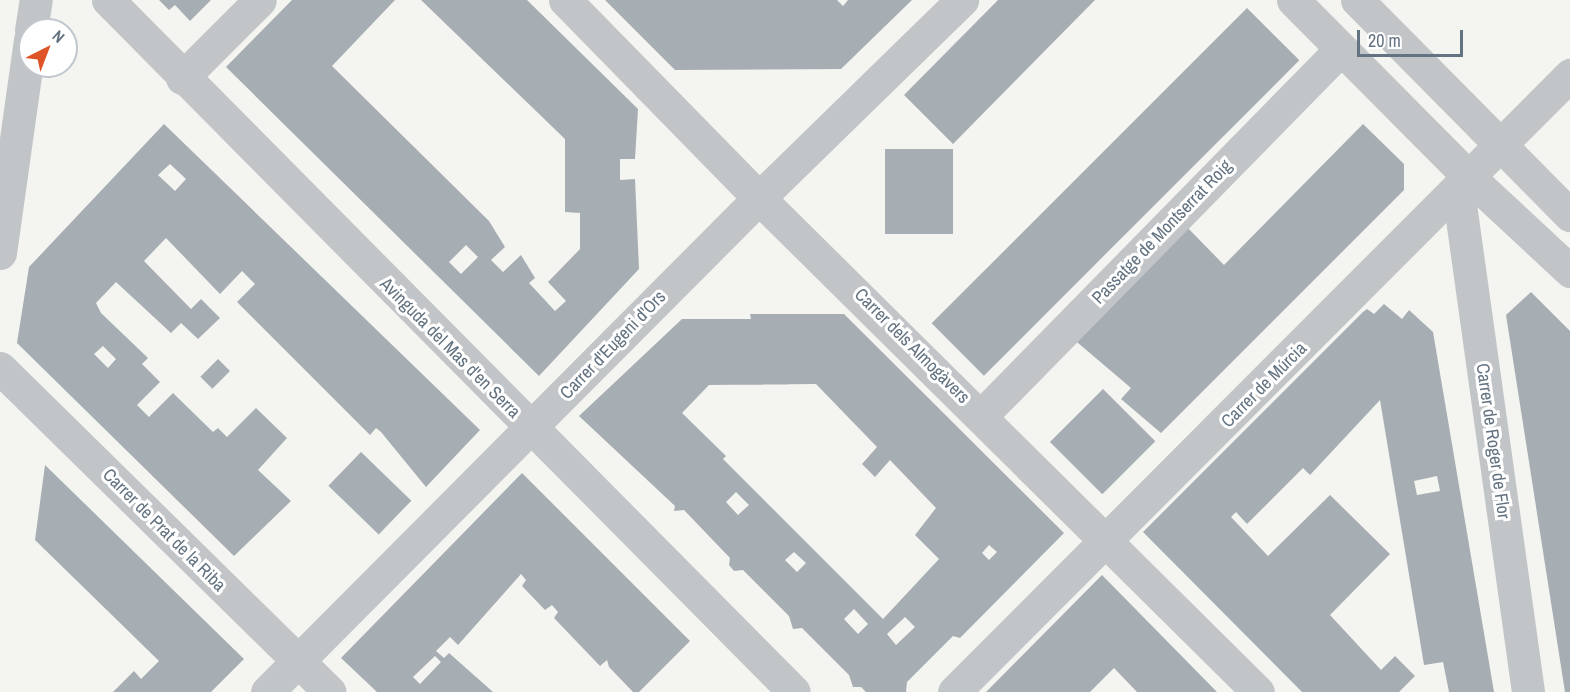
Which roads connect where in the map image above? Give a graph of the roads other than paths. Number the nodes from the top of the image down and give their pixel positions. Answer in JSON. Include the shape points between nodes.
{"nodes":[{"id":1,"x":36,"y":0,"type":"edge"},
{"id":2,"x":108,"y":0,"type":"edge"},
{"id":3,"x":260,"y":0,"type":"edge"},
{"id":4,"x":565,"y":0,"type":"edge"},
{"id":5,"x":962,"y":0,"type":"edge"},
{"id":6,"x":1293,"y":0,"type":"edge"},
{"id":7,"x":1357,"y":0,"type":"edge"},
{"id":8,"x":34,"y":18,"type":"edge"},
{"id":9,"x":1341,"y":49,"type":"junction"},
{"id":10,"x":1570,"y":75,"type":"edge"},
{"id":11,"x":25,"y":78,"type":"edge"},
{"id":12,"x":182,"y":78,"type":"junction"},
{"id":13,"x":1501,"y":147,"type":"junction"},
{"id":14,"x":1464,"y":184,"type":"junction"},
{"id":15,"x":759,"y":198,"type":"junction"},
{"id":16,"x":1570,"y":215,"type":"edge"},
{"id":17,"x":0,"y":253,"type":"edge"},
{"id":18,"x":1570,"y":271,"type":"edge"},
{"id":19,"x":0,"y":368,"type":"edge"},
{"id":20,"x":982,"y":415,"type":"junction"},
{"id":21,"x":531,"y":430,"type":"junction"},
{"id":22,"x":1108,"y":542,"type":"junction"},
{"id":23,"x":297,"y":661,"type":"junction"},
{"id":24,"x":267,"y":692,"type":"edge"},
{"id":25,"x":330,"y":692,"type":"edge"},
{"id":26,"x":794,"y":692,"type":"edge"},
{"id":27,"x":954,"y":692,"type":"edge"},
{"id":28,"x":1258,"y":692,"type":"edge"},
{"id":29,"x":1528,"y":692,"type":"edge"}],
"edges":[{"from":1,"to":8,"type":"street"},
{"from":2,"to":12,"type":"street","name":"Avinguda del Mas d'en Serra"},
{"from":3,"to":12,"type":"street"},
{"from":4,"to":15,"type":"street","name":"Carrer dels Almogàvers"},
{"from":5,"to":15,"type":"street","name":"Carrer d'Eugeni d'Ors"},
{"from":6,"to":9,"type":"street"},
{"from":7,"to":13,"type":"street"},
{"from":9,"to":14,"type":"street"},
{"from":9,"to":20,"type":"street","name":"Passatge de Montserrat Roig"},
{"from":10,"to":13,"type":"street","name":"Carrer de Múrcia"},
{"from":11,"to":17,"type":"street"},
{"from":12,"to":21,"type":"street","name":"Avinguda del Mas d'en Serra"},
{"from":13,"to":14,"type":"street","name":"Carrer de Múrcia"},
{"from":13,"to":16,"type":"street"},
{"from":14,"to":18,"type":"street"},
{"from":14,"to":22,"type":"street","name":"Carrer de Múrcia"},
{"from":14,"to":29,"type":"street","name":"Carrer de Roger de Flor"},
{"from":15,"to":20,"type":"street","name":"Carrer dels Almogàvers"},
{"from":15,"to":21,"type":"street","name":"Carrer d'Eugeni d'Ors"},
{"from":19,"to":23,"type":"street","name":"Carrer de Prat de la Riba"},
{"from":20,"to":22,"type":"street","name":"Carrer dels Almogàvers"},
{"from":21,"to":23,"type":"street","name":"Carrer d'Eugeni d'Ors"},
{"from":21,"to":26,"type":"street","name":"Avinguda del Mas d'en Serra"},
{"from":22,"to":27,"type":"street","name":"Carrer de Múrcia"},
{"from":22,"to":28,"type":"street","name":"Carrer dels Almogàvers"},
{"from":23,"to":24,"type":"street","name":"Carrer d'Eugeni d'Ors"},
{"from":23,"to":25,"type":"street","name":"Carrer de Prat de la Riba"}]}
